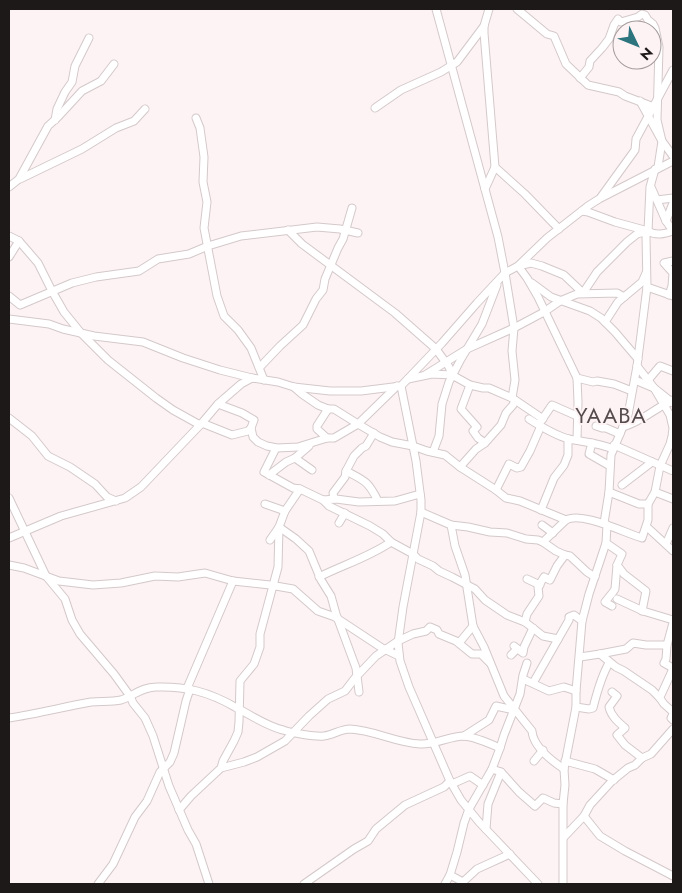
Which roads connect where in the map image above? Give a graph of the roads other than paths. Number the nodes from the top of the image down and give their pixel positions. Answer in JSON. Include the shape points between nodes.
{"nodes":[{"id":1,"x":436,"y":9,"type":"edge"},
{"id":2,"x":489,"y":9,"type":"edge"},
{"id":3,"x":518,"y":9,"type":"edge"},
{"id":4,"x":484,"y":26,"type":"junction"},
{"id":5,"x":89,"y":38,"type":"dead end"},
{"id":6,"x":114,"y":64,"type":"dead end"},
{"id":7,"x":451,"y":66,"type":"junction"},
{"id":8,"x":673,"y":70,"type":"edge"},
{"id":9,"x":580,"y":78,"type":"junction"},
{"id":10,"x":657,"y":99,"type":"junction"},
{"id":11,"x":640,"y":101,"type":"junction"},
{"id":12,"x":654,"y":106,"type":"junction"},
{"id":13,"x":375,"y":108,"type":"dead end"},
{"id":14,"x":145,"y":110,"type":"dead end"},
{"id":15,"x":196,"y":118,"type":"dead end"},
{"id":16,"x":648,"y":118,"type":"junction"},
{"id":17,"x":55,"y":120,"type":"junction"},
{"id":18,"x":662,"y":142,"type":"junction"},
{"id":19,"x":673,"y":156,"type":"edge"},
{"id":20,"x":673,"y":161,"type":"edge"},
{"id":21,"x":495,"y":167,"type":"junction"},
{"id":22,"x":657,"y":168,"type":"junction"},
{"id":23,"x":19,"y":179,"type":"junction"},
{"id":24,"x":9,"y":187,"type":"edge"},
{"id":25,"x":650,"y":187,"type":"junction"},
{"id":26,"x":485,"y":189,"type":"junction"},
{"id":27,"x":673,"y":198,"type":"edge"},
{"id":28,"x":599,"y":199,"type":"junction"},
{"id":29,"x":657,"y":200,"type":"junction"},
{"id":30,"x":673,"y":203,"type":"edge"},
{"id":31,"x":352,"y":208,"type":"dead end"},
{"id":32,"x":582,"y":211,"type":"junction"},
{"id":33,"x":666,"y":221,"type":"junction"},
{"id":34,"x":559,"y":228,"type":"junction"},
{"id":35,"x":288,"y":230,"type":"junction"},
{"id":36,"x":346,"y":230,"type":"junction"},
{"id":37,"x":648,"y":231,"type":"junction"},
{"id":38,"x":673,"y":231,"type":"edge"},
{"id":39,"x":358,"y":233,"type":"dead end"},
{"id":40,"x":9,"y":236,"type":"edge"},
{"id":41,"x":20,"y":241,"type":"junction"},
{"id":42,"x":208,"y":246,"type":"junction"},
{"id":43,"x":9,"y":257,"type":"edge"},
{"id":44,"x":673,"y":261,"type":"edge"},
{"id":45,"x":331,"y":265,"type":"junction"},
{"id":46,"x":518,"y":266,"type":"junction"},
{"id":47,"x":647,"y":270,"type":"junction"},
{"id":48,"x":506,"y":273,"type":"junction"},
{"id":49,"x":527,"y":278,"type":"junction"},
{"id":50,"x":497,"y":282,"type":"junction"},
{"id":51,"x":647,"y":286,"type":"junction"},
{"id":52,"x":52,"y":291,"type":"junction"},
{"id":53,"x":583,"y":293,"type":"junction"},
{"id":54,"x":671,"y":295,"type":"edge"},
{"id":55,"x":9,"y":296,"type":"edge"},
{"id":56,"x":624,"y":297,"type":"junction"},
{"id":57,"x":560,"y":301,"type":"junction"},
{"id":58,"x":544,"y":312,"type":"junction"},
{"id":59,"x":9,"y":319,"type":"edge"},
{"id":60,"x":605,"y":322,"type":"junction"},
{"id":61,"x":514,"y":328,"type":"junction"},
{"id":62,"x":81,"y":333,"type":"junction"},
{"id":63,"x":436,"y":349,"type":"junction"},
{"id":64,"x":467,"y":349,"type":"junction"},
{"id":65,"x":446,"y":362,"type":"junction"},
{"id":66,"x":638,"y":363,"type":"junction"},
{"id":67,"x":260,"y":367,"type":"junction"},
{"id":68,"x":673,"y":371,"type":"edge"},
{"id":69,"x":425,"y":375,"type":"junction"},
{"id":70,"x":452,"y":375,"type":"junction"},
{"id":71,"x":252,"y":378,"type":"junction"},
{"id":72,"x":577,"y":378,"type":"junction"},
{"id":73,"x":408,"y":379,"type":"junction"},
{"id":74,"x":648,"y":379,"type":"junction"},
{"id":75,"x":264,"y":380,"type":"junction"},
{"id":76,"x":635,"y":380,"type":"junction"},
{"id":77,"x":470,"y":385,"type":"junction"},
{"id":78,"x":399,"y":386,"type":"junction"},
{"id":79,"x":294,"y":387,"type":"junction"},
{"id":80,"x":654,"y":388,"type":"junction"},
{"id":81,"x":632,"y":391,"type":"junction"},
{"id":82,"x":514,"y":399,"type":"junction"},
{"id":83,"x":670,"y":402,"type":"edge"},
{"id":84,"x":218,"y":404,"type":"junction"},
{"id":85,"x":328,"y":409,"type":"junction"},
{"id":86,"x":577,"y":416,"type":"junction"},
{"id":87,"x":9,"y":419,"type":"edge"},
{"id":88,"x":529,"y":419,"type":"dead end"},
{"id":89,"x":541,"y":422,"type":"junction"},
{"id":90,"x":201,"y":424,"type":"junction"},
{"id":91,"x":358,"y":424,"type":"junction"},
{"id":92,"x":596,"y":426,"type":"dead end"},
{"id":93,"x":251,"y":428,"type":"junction"},
{"id":94,"x":673,"y":428,"type":"edge"},
{"id":95,"x":621,"y":430,"type":"junction"},
{"id":96,"x":374,"y":433,"type":"junction"},
{"id":97,"x":327,"y":438,"type":"junction"},
{"id":98,"x":568,"y":439,"type":"junction"},
{"id":99,"x":577,"y":440,"type":"junction"},
{"id":100,"x":315,"y":441,"type":"junction"},
{"id":101,"x":485,"y":443,"type":"junction"},
{"id":102,"x":592,"y":443,"type":"junction"},
{"id":103,"x":413,"y":446,"type":"junction"},
{"id":104,"x":614,"y":447,"type":"junction"},
{"id":105,"x":276,"y":448,"type":"junction"},
{"id":106,"x":673,"y":450,"type":"edge"},
{"id":107,"x":433,"y":452,"type":"junction"},
{"id":108,"x":666,"y":455,"type":"junction"},
{"id":109,"x":295,"y":458,"type":"junction"},
{"id":110,"x":652,"y":462,"type":"junction"},
{"id":111,"x":460,"y":466,"type":"junction"},
{"id":112,"x":610,"y":466,"type":"junction"},
{"id":113,"x":660,"y":466,"type":"junction"},
{"id":114,"x":312,"y":470,"type":"dead end"},
{"id":115,"x":346,"y":471,"type":"junction"},
{"id":116,"x":673,"y":471,"type":"edge"},
{"id":117,"x":269,"y":475,"type":"junction"},
{"id":118,"x":622,"y":485,"type":"dead end"},
{"id":119,"x":300,"y":489,"type":"junction"},
{"id":120,"x":496,"y":490,"type":"junction"},
{"id":121,"x":609,"y":492,"type":"junction"},
{"id":122,"x":655,"y":492,"type":"junction"},
{"id":123,"x":420,"y":494,"type":"junction"},
{"id":124,"x":9,"y":498,"type":"edge"},
{"id":125,"x":673,"y":498,"type":"edge"},
{"id":126,"x":334,"y":499,"type":"junction"},
{"id":127,"x":323,"y":500,"type":"junction"},
{"id":128,"x":116,"y":501,"type":"junction"},
{"id":129,"x":378,"y":501,"type":"junction"},
{"id":130,"x":265,"y":504,"type":"dead end"},
{"id":131,"x":648,"y":504,"type":"junction"},
{"id":132,"x":541,"y":510,"type":"junction"},
{"id":133,"x":285,"y":511,"type":"junction"},
{"id":134,"x":421,"y":512,"type":"junction"},
{"id":135,"x":345,"y":513,"type":"junction"},
{"id":136,"x":566,"y":520,"type":"junction"},
{"id":137,"x":339,"y":522,"type":"dead end"},
{"id":138,"x":604,"y":523,"type":"junction"},
{"id":139,"x":451,"y":525,"type":"junction"},
{"id":140,"x":542,"y":525,"type":"dead end"},
{"id":141,"x":279,"y":527,"type":"junction"},
{"id":142,"x":647,"y":527,"type":"junction"},
{"id":143,"x":673,"y":528,"type":"edge"},
{"id":144,"x":25,"y":531,"type":"junction"},
{"id":145,"x":553,"y":533,"type":"junction"},
{"id":146,"x":9,"y":538,"type":"edge"},
{"id":147,"x":270,"y":540,"type":"dead end"},
{"id":148,"x":391,"y":542,"type":"junction"},
{"id":149,"x":543,"y":542,"type":"junction"},
{"id":150,"x":606,"y":543,"type":"junction"},
{"id":151,"x":666,"y":544,"type":"junction"},
{"id":152,"x":673,"y":551,"type":"edge"},
{"id":153,"x":413,"y":554,"type":"junction"},
{"id":154,"x":565,"y":555,"type":"junction"},
{"id":155,"x":9,"y":565,"type":"edge"},
{"id":156,"x":617,"y":565,"type":"junction"},
{"id":157,"x":46,"y":576,"type":"junction"},
{"id":158,"x":320,"y":577,"type":"junction"},
{"id":159,"x":595,"y":577,"type":"junction"},
{"id":160,"x":527,"y":579,"type":"dead end"},
{"id":161,"x":233,"y":581,"type":"junction"},
{"id":162,"x":273,"y":585,"type":"junction"},
{"id":163,"x":467,"y":585,"type":"junction"},
{"id":164,"x":540,"y":585,"type":"junction"},
{"id":165,"x":617,"y":599,"type":"dead end"},
{"id":166,"x":612,"y":606,"type":"dead end"},
{"id":167,"x":642,"y":610,"type":"junction"},
{"id":168,"x":338,"y":618,"type":"junction"},
{"id":169,"x":582,"y":621,"type":"junction"},
{"id":170,"x":673,"y":621,"type":"edge"},
{"id":171,"x":525,"y":622,"type":"junction"},
{"id":172,"x":473,"y":626,"type":"junction"},
{"id":173,"x":534,"y":628,"type":"junction"},
{"id":174,"x":558,"y":639,"type":"junction"},
{"id":175,"x":398,"y":641,"type":"junction"},
{"id":176,"x":459,"y":643,"type":"junction"},
{"id":177,"x":667,"y":645,"type":"junction"},
{"id":178,"x":386,"y":650,"type":"junction"},
{"id":179,"x":600,"y":654,"type":"junction"},
{"id":180,"x":511,"y":655,"type":"dead end"},
{"id":181,"x":399,"y":656,"type":"junction"},
{"id":182,"x":580,"y":657,"type":"junction"},
{"id":183,"x":490,"y":663,"type":"junction"},
{"id":184,"x":527,"y":663,"type":"dead end"},
{"id":185,"x":609,"y":663,"type":"junction"},
{"id":186,"x":673,"y":671,"type":"edge"},
{"id":187,"x":356,"y":676,"type":"junction"},
{"id":188,"x":523,"y":679,"type":"junction"},
{"id":189,"x":533,"y":683,"type":"junction"},
{"id":190,"x":190,"y":689,"type":"junction"},
{"id":191,"x":576,"y":691,"type":"junction"},
{"id":192,"x":359,"y":692,"type":"dead end"},
{"id":193,"x":612,"y":692,"type":"dead end"},
{"id":194,"x":130,"y":696,"type":"junction"},
{"id":195,"x":659,"y":697,"type":"junction"},
{"id":196,"x":576,"y":707,"type":"junction"},
{"id":197,"x":239,"y":709,"type":"junction"},
{"id":198,"x":514,"y":710,"type":"junction"},
{"id":199,"x":673,"y":713,"type":"edge"},
{"id":200,"x":9,"y":718,"type":"edge"},
{"id":201,"x":673,"y":720,"type":"edge"},
{"id":202,"x":673,"y":729,"type":"edge"},
{"id":203,"x":294,"y":732,"type":"junction"},
{"id":204,"x":464,"y":736,"type":"junction"},
{"id":205,"x":433,"y":743,"type":"junction"},
{"id":206,"x":500,"y":748,"type":"junction"},
{"id":207,"x":543,"y":750,"type":"junction"},
{"id":208,"x":642,"y":758,"type":"junction"},
{"id":209,"x":534,"y":761,"type":"dead end"},
{"id":210,"x":566,"y":761,"type":"junction"},
{"id":211,"x":221,"y":768,"type":"junction"},
{"id":212,"x":564,"y":768,"type":"junction"},
{"id":213,"x":163,"y":769,"type":"junction"},
{"id":214,"x":492,"y":769,"type":"junction"},
{"id":215,"x":501,"y":772,"type":"junction"},
{"id":216,"x":614,"y":780,"type":"junction"},
{"id":217,"x":451,"y":782,"type":"junction"},
{"id":218,"x":483,"y":785,"type":"junction"},
{"id":219,"x":563,"y":804,"type":"junction"},
{"id":220,"x":469,"y":809,"type":"junction"},
{"id":221,"x":178,"y":810,"type":"junction"},
{"id":222,"x":584,"y":816,"type":"junction"},
{"id":223,"x":486,"y":829,"type":"junction"},
{"id":224,"x":564,"y":837,"type":"junction"},
{"id":225,"x":510,"y":854,"type":"junction"},
{"id":226,"x":450,"y":875,"type":"junction"},
{"id":227,"x":673,"y":876,"type":"edge"},
{"id":228,"x":98,"y":884,"type":"edge"},
{"id":229,"x":209,"y":884,"type":"edge"},
{"id":230,"x":304,"y":884,"type":"edge"},
{"id":231,"x":444,"y":884,"type":"edge"},
{"id":232,"x":538,"y":884,"type":"edge"},
{"id":233,"x":563,"y":884,"type":"edge"}],
"edges":[{"from":1,"to":7,"type":"street"},
{"from":2,"to":4,"type":"street"},
{"from":3,"to":9,"type":"street","via":[[547,34],[554,36],[566,64]]},
{"from":4,"to":7,"type":"street"},
{"from":4,"to":21,"type":"street"},
{"from":5,"to":17,"type":"street"},
{"from":6,"to":17,"type":"street","via":[[101,81],[82,91]]},
{"from":7,"to":13,"type":"street","via":[[401,90]]},
{"from":7,"to":26,"type":"street"},
{"from":8,"to":10,"type":"street"},
{"from":9,"to":10,"type":"street","via":[[618,19],[621,22],[642,14],[655,28],[659,48]]},
{"from":9,"to":11,"type":"street","via":[[588,85]]},
{"from":10,"to":12,"type":"street"},
{"from":10,"to":18,"type":"street"},
{"from":11,"to":12,"type":"street"},
{"from":11,"to":16,"type":"street"},
{"from":12,"to":16,"type":"street"},
{"from":14,"to":23,"type":"street","via":[[134,121]]},
{"from":15,"to":42,"type":"street","via":[[204,157],[204,228]]},
{"from":16,"to":18,"type":"street"},
{"from":16,"to":28,"type":"street","via":[[636,139],[635,150]]},
{"from":17,"to":23,"type":"street","via":[[48,126]]},
{"from":18,"to":19,"type":"street"},
{"from":18,"to":22,"type":"street"},
{"from":20,"to":22,"type":"street"},
{"from":21,"to":26,"type":"street"},
{"from":21,"to":34,"type":"street"},
{"from":22,"to":25,"type":"street"},
{"from":22,"to":28,"type":"street"},
{"from":23,"to":24,"type":"street"},
{"from":25,"to":29,"type":"street"},
{"from":25,"to":37,"type":"street"},
{"from":26,"to":48,"type":"street"},
{"from":27,"to":29,"type":"street"},
{"from":28,"to":32,"type":"street"},
{"from":29,"to":33,"type":"street"},
{"from":30,"to":33,"type":"street"},
{"from":31,"to":36,"type":"street"},
{"from":32,"to":34,"type":"street"},
{"from":32,"to":37,"type":"street"},
{"from":33,"to":38,"type":"street"},
{"from":34,"to":46,"type":"street"},
{"from":35,"to":36,"type":"street","via":[[330,227]]},
{"from":35,"to":42,"type":"street","via":[[241,236]]},
{"from":35,"to":45,"type":"street"},
{"from":36,"to":39,"type":"street"},
{"from":36,"to":45,"type":"street"},
{"from":37,"to":38,"type":"street","via":[[658,235]]},
{"from":37,"to":47,"type":"street"},
{"from":37,"to":53,"type":"street","via":[[627,242],[597,272]]},
{"from":40,"to":41,"type":"street"},
{"from":41,"to":43,"type":"street"},
{"from":41,"to":52,"type":"street","via":[[38,263]]},
{"from":42,"to":52,"type":"street","via":[[189,254],[158,259],[139,271],[96,277]]},
{"from":42,"to":67,"type":"street","via":[[216,296],[224,316],[251,348]]},
{"from":44,"to":54,"type":"street","via":[[664,263],[673,273]]},
{"from":45,"to":63,"type":"street","via":[[395,312]]},
{"from":45,"to":67,"type":"street","via":[[303,325]]},
{"from":46,"to":48,"type":"street"},
{"from":46,"to":49,"type":"street"},
{"from":46,"to":53,"type":"street","via":[[531,263],[564,275]]},
{"from":47,"to":51,"type":"street"},
{"from":47,"to":56,"type":"street","via":[[642,282]]},
{"from":48,"to":50,"type":"street"},
{"from":48,"to":61,"type":"street"},
{"from":49,"to":57,"type":"street","via":[[541,291]]},
{"from":49,"to":58,"type":"street"},
{"from":50,"to":63,"type":"street"},
{"from":50,"to":64,"type":"street","via":[[482,324]]},
{"from":51,"to":54,"type":"street"},
{"from":51,"to":66,"type":"street"},
{"from":52,"to":55,"type":"street","via":[[20,305]]},
{"from":52,"to":62,"type":"street"},
{"from":53,"to":56,"type":"street","via":[[617,293]]},
{"from":53,"to":57,"type":"street"},
{"from":56,"to":60,"type":"street"},
{"from":57,"to":58,"type":"street"},
{"from":57,"to":60,"type":"street","via":[[590,311]]},
{"from":58,"to":61,"type":"street"},
{"from":58,"to":72,"type":"street"},
{"from":59,"to":62,"type":"street","via":[[44,323]]},
{"from":60,"to":66,"type":"street"},
{"from":61,"to":64,"type":"street"},
{"from":61,"to":82,"type":"street"},
{"from":62,"to":71,"type":"street","via":[[143,342],[183,358]]},
{"from":62,"to":90,"type":"street","via":[[108,360],[156,398]]},
{"from":63,"to":65,"type":"street"},
{"from":63,"to":73,"type":"street"},
{"from":64,"to":65,"type":"street"},
{"from":64,"to":70,"type":"street"},
{"from":65,"to":69,"type":"street"},
{"from":65,"to":70,"type":"street"},
{"from":66,"to":74,"type":"street"},
{"from":66,"to":76,"type":"street"},
{"from":67,"to":75,"type":"street"},
{"from":68,"to":74,"type":"street","via":[[660,366]]},
{"from":69,"to":70,"type":"street"},
{"from":69,"to":73,"type":"street"},
{"from":70,"to":77,"type":"street"},
{"from":70,"to":107,"type":"street","via":[[442,404],[439,436]]},
{"from":71,"to":75,"type":"street"},
{"from":71,"to":84,"type":"street","via":[[240,384]]},
{"from":72,"to":81,"type":"street","via":[[614,384]]},
{"from":72,"to":86,"type":"street"},
{"from":73,"to":78,"type":"street"},
{"from":74,"to":80,"type":"street"},
{"from":75,"to":79,"type":"street"},
{"from":76,"to":80,"type":"street"},
{"from":76,"to":81,"type":"street"},
{"from":77,"to":82,"type":"street","via":[[489,388]]},
{"from":77,"to":101,"type":"street","via":[[461,409],[477,427],[473,432]]},
{"from":78,"to":79,"type":"street","via":[[361,391]]},
{"from":78,"to":91,"type":"street"},
{"from":78,"to":103,"type":"street"},
{"from":79,"to":85,"type":"street"},
{"from":80,"to":83,"type":"street"},
{"from":81,"to":95,"type":"street","via":[[628,415]]},
{"from":82,"to":89,"type":"street"},
{"from":82,"to":101,"type":"street","via":[[501,425]]},
{"from":83,"to":94,"type":"street"},
{"from":83,"to":95,"type":"street"},
{"from":84,"to":90,"type":"street"},
{"from":84,"to":93,"type":"street","via":[[254,420]]},
{"from":85,"to":91,"type":"street","via":[[334,409]]},
{"from":85,"to":97,"type":"street","via":[[317,426]]},
{"from":86,"to":89,"type":"street","via":[[552,405]]},
{"from":86,"to":99,"type":"street"},
{"from":87,"to":128,"type":"street","via":[[32,436],[48,456],[70,467]]},
{"from":88,"to":89,"type":"street"},
{"from":89,"to":98,"type":"street"},
{"from":89,"to":120,"type":"street","via":[[521,467],[509,464]]},
{"from":90,"to":93,"type":"street","via":[[232,435]]},
{"from":90,"to":128,"type":"street","via":[[141,487]]},
{"from":91,"to":96,"type":"street"},
{"from":91,"to":97,"type":"street","via":[[334,438]]},
{"from":92,"to":95,"type":"street"},
{"from":93,"to":105,"type":"street","via":[[258,442]]},
{"from":94,"to":108,"type":"street"},
{"from":95,"to":104,"type":"street"},
{"from":96,"to":103,"type":"street","via":[[392,442]]},
{"from":96,"to":115,"type":"street"},
{"from":97,"to":100,"type":"street"},
{"from":98,"to":99,"type":"street"},
{"from":98,"to":132,"type":"street","via":[[568,455]]},
{"from":99,"to":102,"type":"street"},
{"from":100,"to":105,"type":"street","via":[[298,447]]},
{"from":100,"to":109,"type":"street"},
{"from":101,"to":111,"type":"street"},
{"from":102,"to":104,"type":"street"},
{"from":102,"to":112,"type":"street","via":[[589,454]]},
{"from":103,"to":107,"type":"street"},
{"from":103,"to":123,"type":"street"},
{"from":104,"to":110,"type":"street"},
{"from":104,"to":112,"type":"street"},
{"from":105,"to":117,"type":"street","via":[[264,472]]},
{"from":106,"to":108,"type":"street"},
{"from":107,"to":111,"type":"street","via":[[445,455]]},
{"from":108,"to":113,"type":"street"},
{"from":109,"to":114,"type":"street"},
{"from":109,"to":117,"type":"street"},
{"from":110,"to":113,"type":"street"},
{"from":110,"to":118,"type":"street"},
{"from":111,"to":120,"type":"street"},
{"from":112,"to":121,"type":"street"},
{"from":113,"to":116,"type":"street"},
{"from":113,"to":122,"type":"street"},
{"from":115,"to":126,"type":"street","via":[[345,478],[333,493]]},
{"from":115,"to":129,"type":"street","via":[[364,480]]},
{"from":117,"to":119,"type":"street"},
{"from":119,"to":127,"type":"street"},
{"from":119,"to":133,"type":"street"},
{"from":120,"to":132,"type":"street","via":[[506,498]]},
{"from":121,"to":131,"type":"street","via":[[639,504]]},
{"from":121,"to":138,"type":"street"},
{"from":122,"to":125,"type":"street"},
{"from":122,"to":131,"type":"street"},
{"from":123,"to":129,"type":"street","via":[[395,501]]},
{"from":123,"to":134,"type":"street"},
{"from":124,"to":144,"type":"street"},
{"from":126,"to":127,"type":"street"},
{"from":126,"to":129,"type":"street"},
{"from":127,"to":135,"type":"street"},
{"from":128,"to":144,"type":"street","via":[[61,516]]},
{"from":130,"to":133,"type":"street"},
{"from":131,"to":142,"type":"street"},
{"from":132,"to":136,"type":"street"},
{"from":133,"to":141,"type":"street"},
{"from":134,"to":139,"type":"street"},
{"from":134,"to":153,"type":"street"},
{"from":135,"to":137,"type":"street"},
{"from":135,"to":148,"type":"street","via":[[377,530]]},
{"from":136,"to":138,"type":"street","via":[[580,518]]},
{"from":136,"to":145,"type":"street"},
{"from":138,"to":142,"type":"street","via":[[642,538]]},
{"from":138,"to":150,"type":"street"},
{"from":139,"to":149,"type":"street"},
{"from":139,"to":163,"type":"street"},
{"from":140,"to":145,"type":"street"},
{"from":141,"to":147,"type":"street"},
{"from":141,"to":158,"type":"street","via":[[309,551]]},
{"from":141,"to":162,"type":"street","via":[[278,567]]},
{"from":142,"to":151,"type":"street"},
{"from":143,"to":151,"type":"street"},
{"from":144,"to":146,"type":"street"},
{"from":144,"to":157,"type":"street"},
{"from":145,"to":149,"type":"street"},
{"from":148,"to":153,"type":"street"},
{"from":148,"to":158,"type":"street"},
{"from":149,"to":154,"type":"street"},
{"from":150,"to":156,"type":"street","via":[[622,554]]},
{"from":150,"to":159,"type":"street"},
{"from":151,"to":152,"type":"street"},
{"from":153,"to":163,"type":"street"},
{"from":153,"to":175,"type":"street"},
{"from":154,"to":159,"type":"street"},
{"from":154,"to":164,"type":"street","via":[[550,580],[544,577]]},
{"from":155,"to":157,"type":"street"},
{"from":156,"to":166,"type":"street","via":[[615,589],[604,602]]},
{"from":156,"to":167,"type":"street","via":[[646,591]]},
{"from":157,"to":161,"type":"street","via":[[69,583],[93,585],[205,573]]},
{"from":157,"to":194,"type":"street","via":[[65,599],[80,634]]},
{"from":158,"to":168,"type":"street","via":[[332,596]]},
{"from":159,"to":169,"type":"street"},
{"from":160,"to":164,"type":"street"},
{"from":161,"to":162,"type":"street"},
{"from":161,"to":190,"type":"street","via":[[192,675]]},
{"from":162,"to":168,"type":"street","via":[[293,589],[318,611]]},
{"from":162,"to":197,"type":"street","via":[[260,634],[260,647],[254,664],[240,681]]},
{"from":163,"to":171,"type":"street","via":[[507,615]]},
{"from":163,"to":172,"type":"street"},
{"from":164,"to":171,"type":"street","via":[[539,596]]},
{"from":165,"to":167,"type":"street"},
{"from":167,"to":170,"type":"street"},
{"from":168,"to":178,"type":"street"},
{"from":168,"to":187,"type":"street"},
{"from":169,"to":174,"type":"street","via":[[574,615],[569,617]]},
{"from":169,"to":182,"type":"street"},
{"from":170,"to":177,"type":"street"},
{"from":171,"to":173,"type":"street"},
{"from":172,"to":176,"type":"street"},
{"from":172,"to":183,"type":"street"},
{"from":173,"to":174,"type":"street","via":[[543,636]]},
{"from":173,"to":180,"type":"street","via":[[523,653],[515,647]]},
{"from":174,"to":189,"type":"street"},
{"from":175,"to":176,"type":"street","via":[[426,632],[430,627]]},
{"from":175,"to":178,"type":"street"},
{"from":175,"to":181,"type":"street"},
{"from":176,"to":183,"type":"street","via":[[472,654],[481,654]]},
{"from":177,"to":179,"type":"street","via":[[633,643],[626,649]]},
{"from":177,"to":186,"type":"street","via":[[664,663]]},
{"from":178,"to":181,"type":"street"},
{"from":178,"to":187,"type":"street"},
{"from":179,"to":182,"type":"street"},
{"from":179,"to":185,"type":"street"},
{"from":181,"to":205,"type":"street"},
{"from":182,"to":191,"type":"street"},
{"from":183,"to":198,"type":"street","via":[[504,696]]},
{"from":184,"to":188,"type":"street"},
{"from":185,"to":195,"type":"street"},
{"from":185,"to":196,"type":"street","via":[[597,689],[597,708]]},
{"from":186,"to":195,"type":"street"},
{"from":187,"to":192,"type":"street"},
{"from":187,"to":203,"type":"street","via":[[345,691],[328,699]]},
{"from":188,"to":189,"type":"street"},
{"from":188,"to":198,"type":"street"},
{"from":189,"to":191,"type":"street","via":[[549,691],[564,687]]},
{"from":190,"to":194,"type":"street","via":[[145,688]]},
{"from":190,"to":197,"type":"street","via":[[204,692]]},
{"from":190,"to":213,"type":"street","via":[[174,753]]},
{"from":191,"to":196,"type":"street"},
{"from":193,"to":208,"type":"street","via":[[617,696],[609,706],[610,712],[625,728],[617,735]]},
{"from":194,"to":200,"type":"street","via":[[112,702],[93,702]]},
{"from":194,"to":213,"type":"street","via":[[145,718]]},
{"from":195,"to":199,"type":"street"},
{"from":196,"to":210,"type":"street"},
{"from":197,"to":203,"type":"street","via":[[282,730]]},
{"from":197,"to":211,"type":"street","via":[[238,732]]},
{"from":198,"to":204,"type":"street","via":[[496,706],[489,720]]},
{"from":198,"to":206,"type":"street"},
{"from":198,"to":207,"type":"street"},
{"from":199,"to":201,"type":"street"},
{"from":202,"to":208,"type":"street","via":[[651,754]]},
{"from":203,"to":205,"type":"street","via":[[323,736],[348,729],[420,744]]},
{"from":203,"to":211,"type":"street","via":[[257,757]]},
{"from":204,"to":205,"type":"street"},
{"from":204,"to":206,"type":"street"},
{"from":205,"to":217,"type":"street"},
{"from":206,"to":214,"type":"street"},
{"from":207,"to":209,"type":"street"},
{"from":207,"to":212,"type":"street"},
{"from":208,"to":216,"type":"street"},
{"from":210,"to":212,"type":"street"},
{"from":210,"to":216,"type":"street","via":[[595,769]]},
{"from":211,"to":221,"type":"street"},
{"from":212,"to":219,"type":"street"},
{"from":213,"to":221,"type":"street"},
{"from":213,"to":228,"type":"street","via":[[135,817],[114,864]]},
{"from":214,"to":215,"type":"street"},
{"from":214,"to":218,"type":"street"},
{"from":215,"to":219,"type":"street","via":[[536,806],[543,798]]},
{"from":215,"to":223,"type":"street","via":[[488,804]]},
{"from":216,"to":222,"type":"street","via":[[590,804]]},
{"from":217,"to":218,"type":"street","via":[[470,776]]},
{"from":217,"to":220,"type":"street"},
{"from":217,"to":230,"type":"street","via":[[405,805],[376,829],[368,841]]},
{"from":218,"to":220,"type":"street"},
{"from":219,"to":224,"type":"street"},
{"from":220,"to":223,"type":"street"},
{"from":220,"to":226,"type":"street"},
{"from":221,"to":229,"type":"street","via":[[196,844]]},
{"from":222,"to":224,"type":"street"},
{"from":222,"to":227,"type":"street","via":[[600,836]]},
{"from":223,"to":225,"type":"street"},
{"from":224,"to":233,"type":"street"},
{"from":225,"to":226,"type":"street","via":[[477,869],[463,882]]},
{"from":225,"to":232,"type":"street"},
{"from":226,"to":231,"type":"street"}]}
